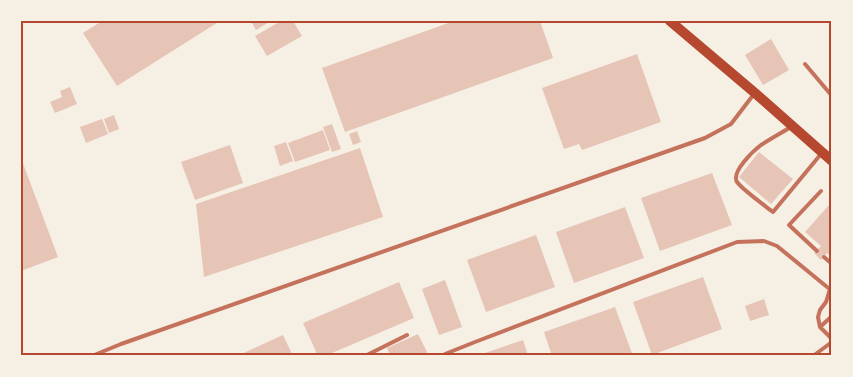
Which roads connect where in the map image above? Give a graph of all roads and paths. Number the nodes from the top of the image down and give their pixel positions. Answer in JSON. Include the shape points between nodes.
{"nodes":[{"id":1,"x":670,"y":21,"type":"edge"},
{"id":2,"x":805,"y":64,"type":"dead end"},
{"id":3,"x":755,"y":93,"type":"junction"},
{"id":4,"x":832,"y":96,"type":"edge"},
{"id":5,"x":793,"y":126,"type":"junction"},
{"id":6,"x":822,"y":152,"type":"junction"},
{"id":7,"x":832,"y":160,"type":"edge"},
{"id":8,"x":821,"y":191,"type":"dead end"},
{"id":9,"x":817,"y":251,"type":"dead end"},
{"id":10,"x":824,"y":257,"type":"dead end"},
{"id":11,"x":832,"y":264,"type":"edge"},
{"id":12,"x":831,"y":289,"type":"edge"},
{"id":13,"x":832,"y":316,"type":"edge"},
{"id":14,"x":820,"y":326,"type":"junction"},
{"id":15,"x":407,"y":335,"type":"dead end"},
{"id":16,"x":832,"y":341,"type":"edge"},
{"id":17,"x":92,"y":356,"type":"edge"},
{"id":18,"x":365,"y":356,"type":"edge"},
{"id":19,"x":445,"y":356,"type":"edge"},
{"id":20,"x":813,"y":356,"type":"edge"}],
"edges":[{"from":1,"to":3,"type":"main road"},
{"from":2,"to":4,"type":"lane"},
{"from":3,"to":5,"type":"main road"},
{"from":3,"to":17,"type":"lane","via":[[732,124],[705,138]]},
{"from":5,"to":6,"type":"main road"},
{"from":5,"to":6,"type":"lane","via":[[759,146],[737,172],[737,182],[773,212]]},
{"from":6,"to":7,"type":"main road"},
{"from":8,"to":9,"type":"lane","via":[[789,225]]},
{"from":10,"to":11,"type":"lane"},
{"from":12,"to":14,"type":"lane","via":[[818,314]]},
{"from":12,"to":19,"type":"lane","via":[[777,246],[764,241],[738,242],[474,342]]},
{"from":13,"to":14,"type":"lane"},
{"from":14,"to":16,"type":"lane"},
{"from":15,"to":18,"type":"lane"},
{"from":16,"to":20,"type":"lane"}]}
